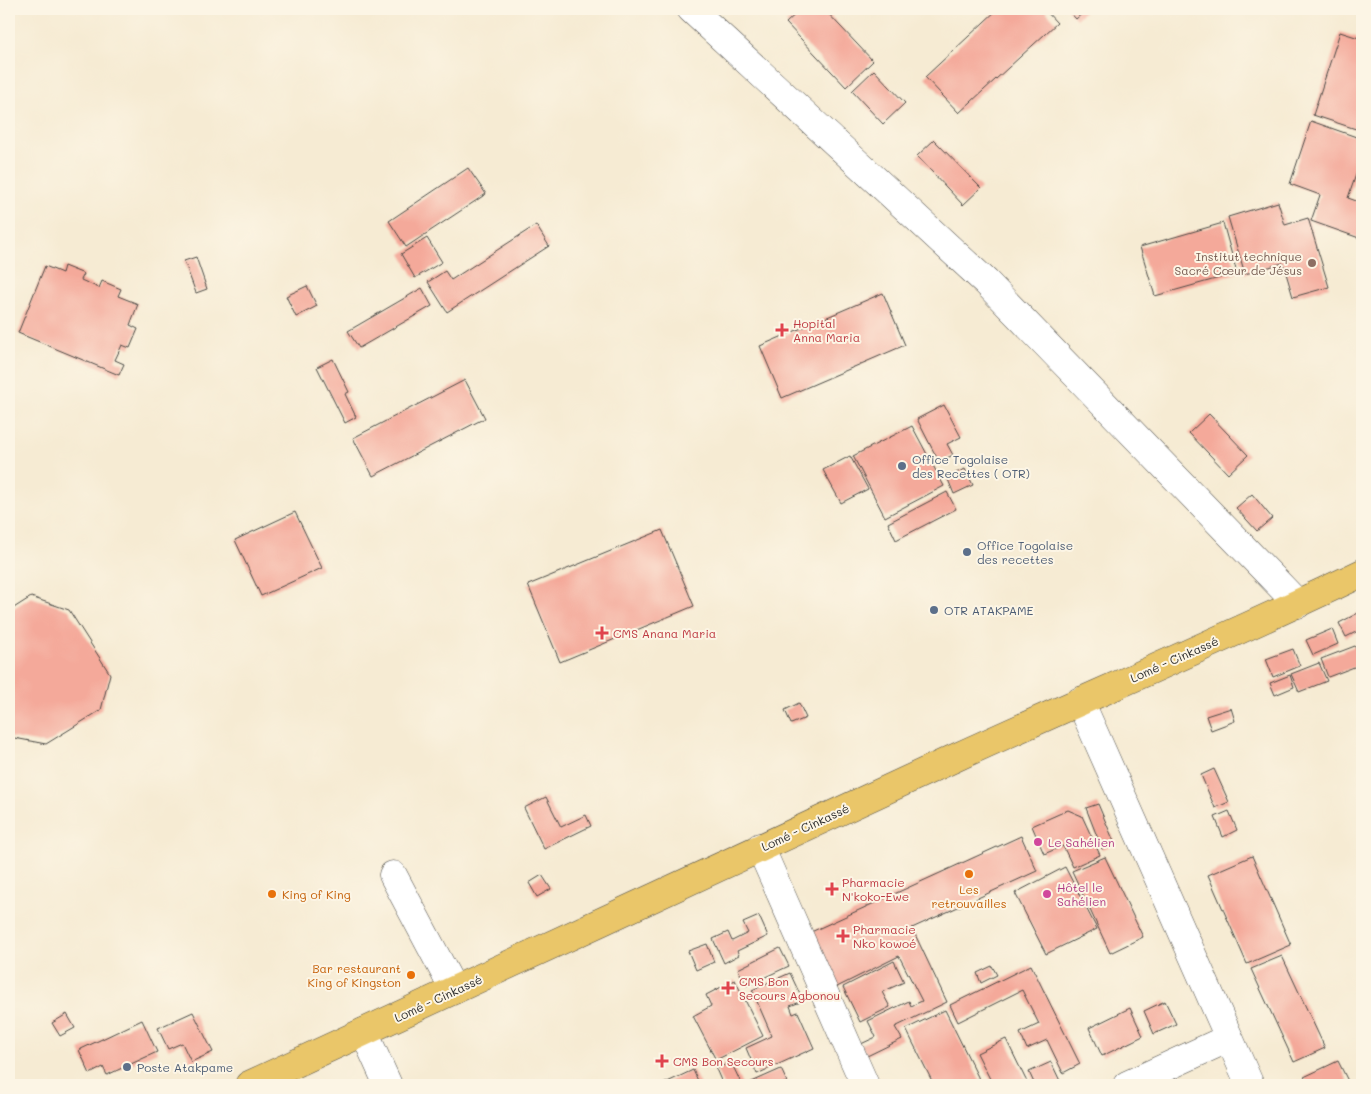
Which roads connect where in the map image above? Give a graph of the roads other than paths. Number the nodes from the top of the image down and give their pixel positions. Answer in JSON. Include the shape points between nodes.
{"nodes":[{"id":1,"x":691,"y":9,"type":"edge"},
{"id":2,"x":1362,"y":573,"type":"edge"},
{"id":3,"x":1298,"y":604,"type":"junction"},
{"id":4,"x":1080,"y":701,"type":"junction"},
{"id":5,"x":760,"y":847,"type":"junction"},
{"id":6,"x":393,"y":875,"type":"dead end"},
{"id":7,"x":454,"y":990,"type":"junction"},
{"id":8,"x":364,"y":1032,"type":"junction"},
{"id":9,"x":1229,"y":1038,"type":"junction"},
{"id":10,"x":249,"y":1085,"type":"edge"},
{"id":11,"x":388,"y":1085,"type":"edge"},
{"id":12,"x":866,"y":1085,"type":"edge"},
{"id":13,"x":1127,"y":1085,"type":"edge"},
{"id":14,"x":1250,"y":1085,"type":"edge"}],
"edges":[{"from":1,"to":3,"type":"street","via":[[986,282]]},
{"from":2,"to":3,"type":"highway","name":"Lomé - Cinkassé"},
{"from":3,"to":4,"type":"highway","name":"Lomé - Cinkassé"},
{"from":4,"to":5,"type":"highway","name":"Lomé - Cinkassé"},
{"from":4,"to":9,"type":"street"},
{"from":5,"to":7,"type":"highway","name":"Lomé - Cinkassé"},
{"from":5,"to":12,"type":"street"},
{"from":6,"to":7,"type":"street"},
{"from":7,"to":8,"type":"highway","name":"Lomé - Cinkassé"},
{"from":8,"to":10,"type":"highway","name":"Lomé - Cinkassé"},
{"from":8,"to":11,"type":"street"},
{"from":9,"to":13,"type":"street"},
{"from":9,"to":14,"type":"street"}]}
